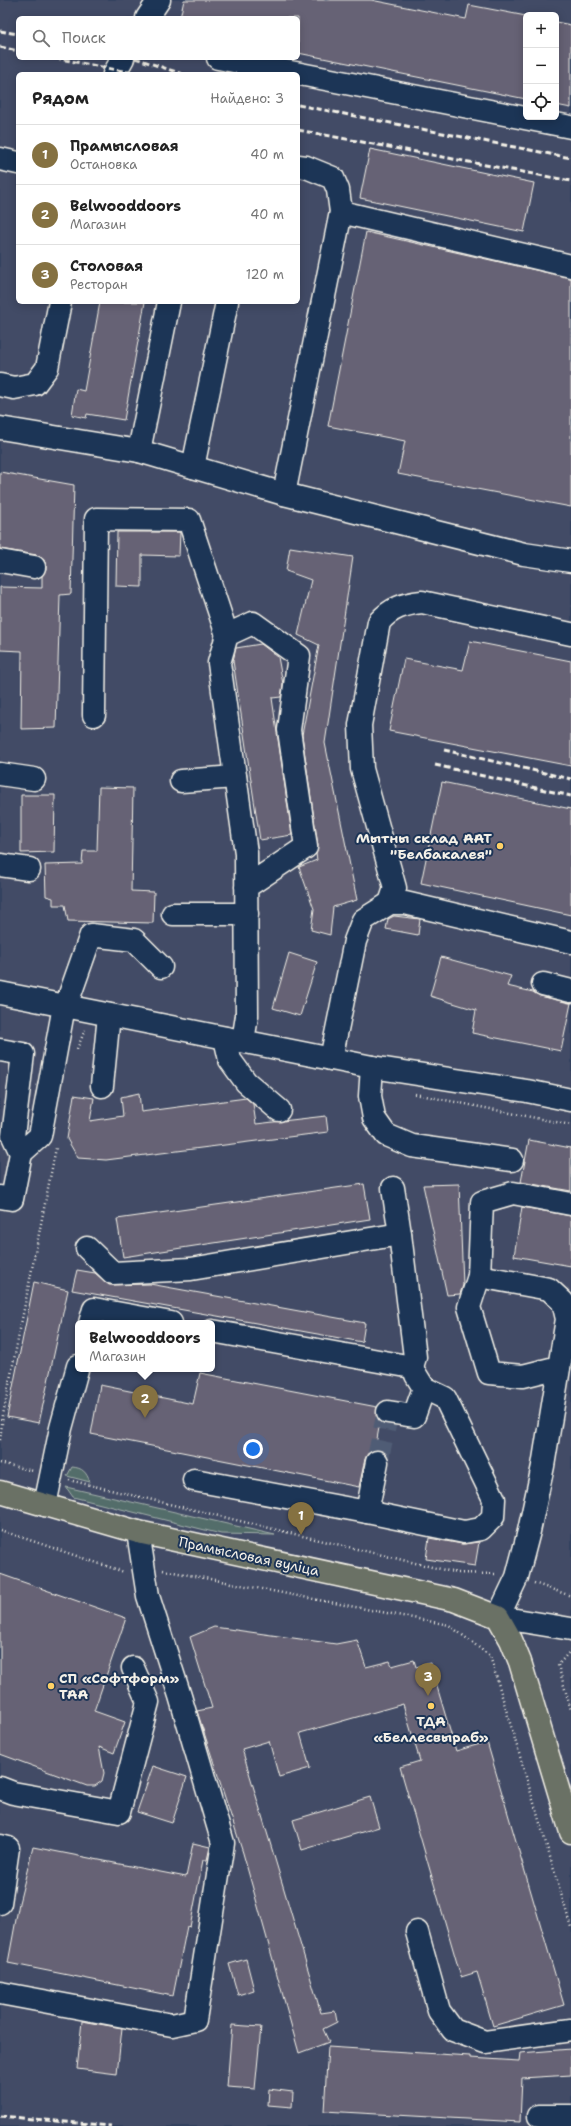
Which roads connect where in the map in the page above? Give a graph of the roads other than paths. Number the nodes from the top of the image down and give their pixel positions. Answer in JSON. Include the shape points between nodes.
{"nodes":[{"id":1,"x":159,"y":0,"type":"edge"},
{"id":2,"x":148,"y":16,"type":"edge"},
{"id":3,"x":121,"y":60,"type":"edge"},
{"id":4,"x":228,"y":60,"type":"edge"},
{"id":5,"x":115,"y":72,"type":"edge"},
{"id":6,"x":290,"y":72,"type":"edge"},
{"id":7,"x":300,"y":74,"type":"edge"},
{"id":8,"x":571,"y":127,"type":"edge"},
{"id":9,"x":0,"y":159,"type":"edge"},
{"id":10,"x":16,"y":163,"type":"edge"},
{"id":11,"x":300,"y":166,"type":"edge"},
{"id":12,"x":341,"y":212,"type":"junction"},
{"id":13,"x":571,"y":266,"type":"edge"},
{"id":14,"x":60,"y":304,"type":"edge"},
{"id":15,"x":169,"y":304,"type":"edge"},
{"id":16,"x":226,"y":304,"type":"edge"},
{"id":17,"x":0,"y":385,"type":"edge"},
{"id":18,"x":0,"y":428,"type":"edge"},
{"id":19,"x":139,"y":451,"type":"junction"},
{"id":20,"x":193,"y":467,"type":"junction"},
{"id":21,"x":284,"y":494,"type":"junction"},
{"id":22,"x":0,"y":561,"type":"edge"},
{"id":23,"x":571,"y":561,"type":"edge"},
{"id":24,"x":34,"y":567,"type":"dead end"},
{"id":25,"x":571,"y":634,"type":"edge"},
{"id":26,"x":226,"y":635,"type":"junction"},
{"id":27,"x":94,"y":715,"type":"dead end"},
{"id":28,"x":0,"y":774,"type":"edge"},
{"id":29,"x":235,"y":777,"type":"junction"},
{"id":30,"x":34,"y":779,"type":"dead end"},
{"id":31,"x":181,"y":781,"type":"dead end"},
{"id":32,"x":0,"y":865,"type":"edge"},
{"id":33,"x":28,"y":870,"type":"dead end"},
{"id":34,"x":246,"y":887,"type":"junction"},
{"id":35,"x":390,"y":903,"type":"junction"},
{"id":36,"x":173,"y":914,"type":"dead end"},
{"id":37,"x":246,"y":914,"type":"junction"},
{"id":38,"x":571,"y":942,"type":"edge"},
{"id":39,"x":161,"y":967,"type":"dead end"},
{"id":40,"x":543,"y":984,"type":"dead end"},
{"id":41,"x":571,"y":991,"type":"edge"},
{"id":42,"x":0,"y":993,"type":"edge"},
{"id":43,"x":66,"y":1006,"type":"junction"},
{"id":44,"x":102,"y":1013,"type":"junction"},
{"id":45,"x":234,"y":1040,"type":"junction"},
{"id":46,"x":0,"y":1050,"type":"edge"},
{"id":47,"x":331,"y":1059,"type":"junction"},
{"id":48,"x":372,"y":1067,"type":"junction"},
{"id":49,"x":102,"y":1086,"type":"dead end"},
{"id":50,"x":571,"y":1100,"type":"edge"},
{"id":51,"x":279,"y":1110,"type":"dead end"},
{"id":52,"x":21,"y":1153,"type":"junction"},
{"id":53,"x":512,"y":1160,"type":"dead end"},
{"id":54,"x":393,"y":1188,"type":"dead end"},
{"id":55,"x":0,"y":1197,"type":"edge"},
{"id":56,"x":571,"y":1204,"type":"edge"},
{"id":57,"x":400,"y":1234,"type":"junction"},
{"id":58,"x":87,"y":1248,"type":"dead end"},
{"id":59,"x":479,"y":1276,"type":"junction"},
{"id":60,"x":91,"y":1320,"type":"edge"},
{"id":61,"x":154,"y":1320,"type":"edge"},
{"id":62,"x":215,"y":1331,"type":"edge"},
{"id":63,"x":412,"y":1367,"type":"junction"},
{"id":64,"x":559,"y":1367,"type":"junction"},
{"id":65,"x":76,"y":1372,"type":"edge"},
{"id":66,"x":424,"y":1388,"type":"junction"},
{"id":67,"x":563,"y":1392,"type":"edge"},
{"id":68,"x":388,"y":1412,"type":"dead end"},
{"id":69,"x":378,"y":1462,"type":"tunnel mouth"},
{"id":70,"x":194,"y":1480,"type":"dead end"},
{"id":71,"x":0,"y":1492,"type":"edge"},
{"id":72,"x":45,"y":1505,"type":"junction"},
{"id":73,"x":367,"y":1512,"type":"junction"},
{"id":74,"x":138,"y":1532,"type":"junction"},
{"id":75,"x":498,"y":1617,"type":"junction"},
{"id":76,"x":571,"y":1629,"type":"edge"},
{"id":77,"x":133,"y":1668,"type":"dead end"},
{"id":78,"x":0,"y":1788,"type":"edge"},
{"id":79,"x":571,"y":1832,"type":"edge"},
{"id":80,"x":0,"y":1846,"type":"edge"},
{"id":81,"x":0,"y":1903,"type":"edge"},
{"id":82,"x":417,"y":1932,"type":"dead end"},
{"id":83,"x":0,"y":1993,"type":"edge"},
{"id":84,"x":571,"y":2030,"type":"edge"},
{"id":85,"x":540,"y":2116,"type":"dead end"},
{"id":86,"x":571,"y":2116,"type":"edge"}],
"edges":[{"from":1,"to":2,"type":"lane"},
{"from":3,"to":5,"type":"lane"},
{"from":4,"to":6,"type":"lane"},
{"from":7,"to":8,"type":"lane"},
{"from":9,"to":10,"type":"lane"},
{"from":11,"to":12,"type":"lane","via":[[333,178],[338,190]]},
{"from":12,"to":13,"type":"lane"},
{"from":12,"to":21,"type":"lane"},
{"from":14,"to":17,"type":"lane","via":[[47,368],[35,384],[14,388]]},
{"from":15,"to":19,"type":"lane"},
{"from":16,"to":20,"type":"lane"},
{"from":18,"to":19,"type":"lane"},
{"from":19,"to":20,"type":"lane"},
{"from":20,"to":21,"type":"lane"},
{"from":21,"to":23,"type":"lane","via":[[524,554]]},
{"from":22,"to":24,"type":"lane"},
{"from":25,"to":35,"type":"lane","via":[[422,602],[398,607],[379,622],[360,725],[362,769],[395,888]]},
{"from":26,"to":27,"type":"lane","via":[[189,520],[96,519]]},
{"from":26,"to":29,"type":"lane","via":[[219,663]]},
{"from":26,"to":34,"type":"lane","via":[[253,623],[299,656],[289,730],[306,847]]},
{"from":28,"to":30,"type":"lane"},
{"from":29,"to":31,"type":"lane"},
{"from":29,"to":34,"type":"lane","via":[[246,853]]},
{"from":32,"to":33,"type":"lane"},
{"from":34,"to":37,"type":"lane"},
{"from":35,"to":38,"type":"lane","via":[[405,903]]},
{"from":35,"to":47,"type":"lane","via":[[363,920],[355,941]]},
{"from":36,"to":37,"type":"lane"},
{"from":37,"to":45,"type":"lane","via":[[247,1016]]},
{"from":39,"to":43,"type":"lane","via":[[134,940],[91,935]]},
{"from":40,"to":41,"type":"lane"},
{"from":42,"to":43,"type":"lane"},
{"from":43,"to":44,"type":"lane"},
{"from":43,"to":52,"type":"lane","via":[[40,1136]]},
{"from":44,"to":45,"type":"lane"},
{"from":44,"to":49,"type":"lane"},
{"from":45,"to":47,"type":"lane"},
{"from":45,"to":51,"type":"lane","via":[[230,1060],[246,1082]]},
{"from":46,"to":52,"type":"lane","via":[[23,1054],[12,1136]]},
{"from":47,"to":48,"type":"lane"},
{"from":48,"to":50,"type":"lane"},
{"from":48,"to":53,"type":"lane","via":[[370,1096],[374,1118],[386,1135],[412,1146]]},
{"from":52,"to":55,"type":"lane","via":[[12,1199]]},
{"from":54,"to":57,"type":"lane"},
{"from":56,"to":59,"type":"lane","via":[[514,1193],[482,1202]]},
{"from":57,"to":58,"type":"lane","via":[[191,1269],[114,1273]]},
{"from":57,"to":63,"type":"lane","via":[[416,1357]]},
{"from":59,"to":64,"type":"lane","via":[[549,1289],[563,1302],[567,1319]]},
{"from":59,"to":64,"type":"lane","via":[[469,1307],[489,1373],[523,1376]]},
{"from":60,"to":61,"type":"lane","via":[[94,1309]]},
{"from":62,"to":63,"type":"lane"},
{"from":63,"to":66,"type":"lane"},
{"from":64,"to":67,"type":"lane"},
{"from":65,"to":72,"type":"lane","via":[[61,1428]]},
{"from":66,"to":68,"type":"lane","via":[[414,1416]]},
{"from":66,"to":73,"type":"lane","via":[[445,1398],[494,1499],[493,1517],[481,1529],[464,1532]]},
{"from":67,"to":75,"type":"lane","via":[[517,1577]]},
{"from":69,"to":73,"type":"lane"},
{"from":70,"to":73,"type":"lane"},
{"from":71,"to":72,"type":"main road","name":"Прамысловая вуліца"},
{"from":72,"to":74,"type":"main road","name":"Прамысловая вуліца"},
{"from":74,"to":75,"type":"main road","name":"Прамысловая вуліца","via":[[454,1600]]},
{"from":74,"to":83,"type":"lane","via":[[148,1596],[223,1843],[195,2020],[172,2026]]},
{"from":75,"to":76,"type":"lane"},
{"from":75,"to":79,"type":"main road","via":[[520,1662]]},
{"from":77,"to":78,"type":"lane","via":[[148,1702],[119,1812]]},
{"from":80,"to":81,"type":"lane","via":[[8,1848]]},
{"from":82,"to":84,"type":"lane","via":[[439,2011],[453,2030],[485,2042]]},
{"from":85,"to":86,"type":"lane"}]}
